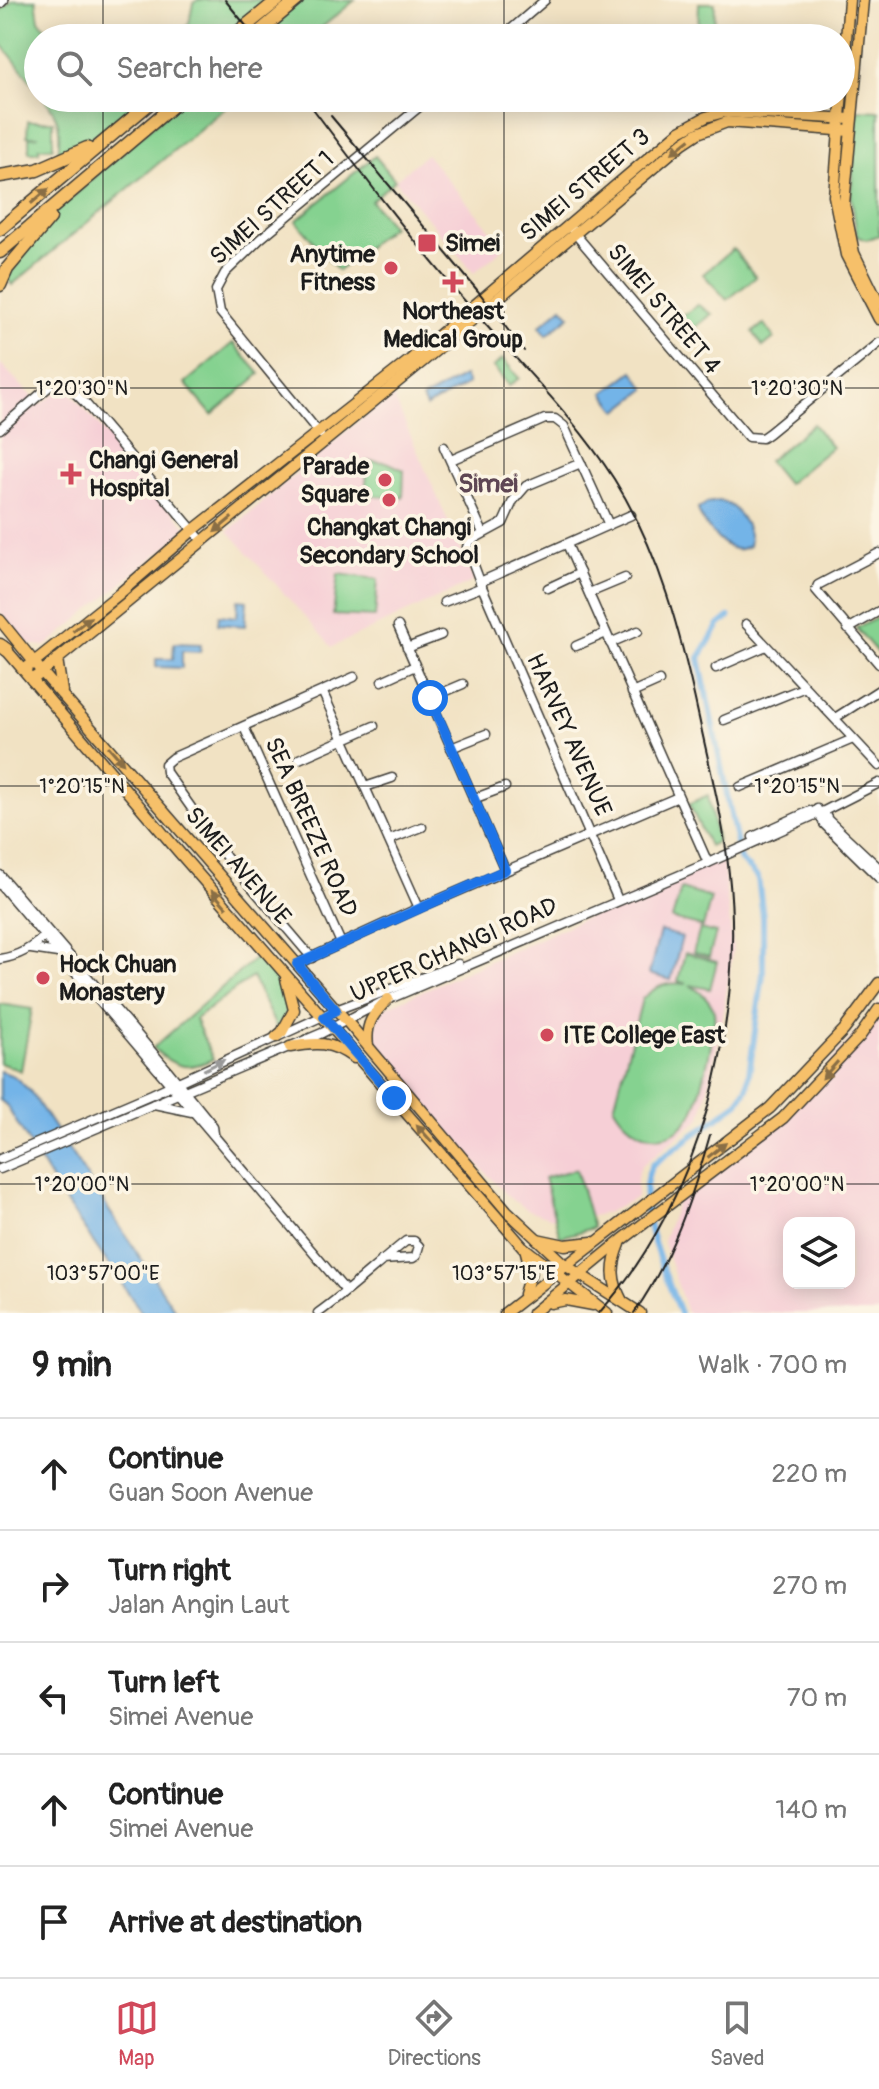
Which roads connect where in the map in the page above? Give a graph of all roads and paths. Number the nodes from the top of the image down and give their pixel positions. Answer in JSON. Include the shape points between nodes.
{"nodes":[{"id":1,"x":278,"y":0,"type":"edge"},
{"id":2,"x":297,"y":0,"type":"edge"},
{"id":3,"x":545,"y":0,"type":"edge"},
{"id":4,"x":552,"y":0,"type":"edge"},
{"id":5,"x":849,"y":0,"type":"edge"},
{"id":6,"x":863,"y":0,"type":"edge"},
{"id":7,"x":248,"y":24,"type":"edge"},
{"id":8,"x":269,"y":24,"type":"edge"},
{"id":9,"x":517,"y":24,"type":"edge"},
{"id":10,"x":524,"y":24,"type":"edge"},
{"id":11,"x":848,"y":24,"type":"edge"},
{"id":12,"x":855,"y":55,"type":"edge"},
{"id":13,"x":138,"y":112,"type":"edge"},
{"id":14,"x":166,"y":112,"type":"edge"},
{"id":15,"x":413,"y":112,"type":"edge"},
{"id":16,"x":420,"y":112,"type":"edge"},
{"id":17,"x":845,"y":112,"type":"edge"},
{"id":18,"x":847,"y":112,"type":"edge"},
{"id":19,"x":845,"y":124,"type":"junction"},
{"id":20,"x":118,"y":128,"type":"junction"},
{"id":21,"x":0,"y":176,"type":"edge"},
{"id":22,"x":839,"y":188,"type":"junction"},
{"id":23,"x":58,"y":205,"type":"junction"},
{"id":24,"x":0,"y":229,"type":"edge"},
{"id":25,"x":571,"y":229,"type":"junction"},
{"id":26,"x":0,"y":252,"type":"edge"},
{"id":27,"x":0,"y":285,"type":"edge"},
{"id":28,"x":879,"y":304,"type":"edge"},
{"id":29,"x":879,"y":319,"type":"edge"},
{"id":30,"x":879,"y":343,"type":"edge"},
{"id":31,"x":0,"y":429,"type":"edge"},
{"id":32,"x":319,"y":429,"type":"junction"},
{"id":33,"x":328,"y":439,"type":"junction"},
{"id":34,"x":444,"y":447,"type":"dead end"},
{"id":35,"x":451,"y":460,"type":"junction"},
{"id":36,"x":581,"y":463,"type":"junction"},
{"id":37,"x":631,"y":515,"type":"dead end"},
{"id":38,"x":609,"y":525,"type":"junction"},
{"id":39,"x":192,"y":531,"type":"junction"},
{"id":40,"x":483,"y":533,"type":"junction"},
{"id":41,"x":203,"y":542,"type":"junction"},
{"id":42,"x":567,"y":544,"type":"junction"},
{"id":43,"x":879,"y":553,"type":"edge"},
{"id":44,"x":167,"y":554,"type":"junction"},
{"id":45,"x":181,"y":559,"type":"junction"},
{"id":46,"x":580,"y":573,"type":"junction"},
{"id":47,"x":625,"y":578,"type":"dead end"},
{"id":48,"x":481,"y":584,"type":"junction"},
{"id":49,"x":548,"y":588,"type":"dead end"},
{"id":50,"x":589,"y":593,"type":"junction"},
{"id":51,"x":444,"y":602,"type":"dead end"},
{"id":52,"x":879,"y":611,"type":"edge"},
{"id":53,"x":0,"y":620,"type":"edge"},
{"id":54,"x":746,"y":624,"type":"dead end"},
{"id":55,"x":398,"y":626,"type":"dead end"},
{"id":56,"x":848,"y":629,"type":"junction"},
{"id":57,"x":638,"y":631,"type":"dead end"},
{"id":58,"x":606,"y":633,"type":"junction"},
{"id":59,"x":441,"y":635,"type":"dead end"},
{"id":60,"x":19,"y":643,"type":"junction"},
{"id":61,"x":610,"y":643,"type":"junction"},
{"id":62,"x":55,"y":645,"type":"junction"},
{"id":63,"x":2,"y":646,"type":"edge"},
{"id":64,"x":576,"y":646,"type":"dead end"},
{"id":65,"x":766,"y":646,"type":"junction"},
{"id":66,"x":407,"y":648,"type":"junction"},
{"id":67,"x":57,"y":659,"type":"junction"},
{"id":68,"x":34,"y":662,"type":"junction"},
{"id":69,"x":879,"y":664,"type":"edge"},
{"id":70,"x":415,"y":666,"type":"junction"},
{"id":71,"x":716,"y":668,"type":"dead end"},
{"id":72,"x":24,"y":670,"type":"junction"},
{"id":73,"x":42,"y":672,"type":"junction"},
{"id":74,"x":354,"y":677,"type":"dead end"},
{"id":75,"x":32,"y":680,"type":"junction"},
{"id":76,"x":382,"y":681,"type":"dead end"},
{"id":77,"x":659,"y":681,"type":"dead end"},
{"id":78,"x":463,"y":684,"type":"dead end"},
{"id":79,"x":803,"y":688,"type":"junction"},
{"id":80,"x":879,"y":690,"type":"edge"},
{"id":81,"x":323,"y":693,"type":"junction"},
{"id":82,"x":632,"y":693,"type":"junction"},
{"id":83,"x":64,"y":696,"type":"junction"},
{"id":84,"x":430,"y":698,"type":"junction"},
{"id":85,"x":835,"y":718,"type":"junction"},
{"id":86,"x":724,"y":720,"type":"dead end"},
{"id":87,"x":374,"y":726,"type":"dead end"},
{"id":88,"x":244,"y":727,"type":"junction"},
{"id":89,"x":486,"y":734,"type":"dead end"},
{"id":90,"x":343,"y":739,"type":"junction"},
{"id":91,"x":853,"y":739,"type":"junction"},
{"id":92,"x":451,"y":748,"type":"junction"},
{"id":93,"x":871,"y":754,"type":"edge"},
{"id":94,"x":299,"y":759,"type":"dead end"},
{"id":95,"x":879,"y":766,"type":"edge"},
{"id":96,"x":392,"y":778,"type":"dead end"},
{"id":97,"x":879,"y":778,"type":"edge"},
{"id":98,"x":365,"y":787,"type":"junction"},
{"id":99,"x":505,"y":787,"type":"dead end"},
{"id":100,"x":740,"y":787,"type":"dead end"},
{"id":101,"x":678,"y":797,"type":"junction"},
{"id":102,"x":473,"y":799,"type":"junction"},
{"id":103,"x":820,"y":810,"type":"junction"},
{"id":104,"x":422,"y":827,"type":"dead end"},
{"id":105,"x":591,"y":834,"type":"junction"},
{"id":106,"x":389,"y":840,"type":"junction"},
{"id":107,"x":707,"y":860,"type":"junction"},
{"id":108,"x":879,"y":868,"type":"edge"},
{"id":109,"x":505,"y":870,"type":"junction"},
{"id":110,"x":0,"y":875,"type":"edge"},
{"id":111,"x":879,"y":878,"type":"edge"},
{"id":112,"x":0,"y":884,"type":"edge"},
{"id":113,"x":617,"y":898,"type":"junction"},
{"id":114,"x":419,"y":908,"type":"junction"},
{"id":115,"x":47,"y":935,"type":"junction"},
{"id":116,"x":341,"y":943,"type":"junction"},
{"id":117,"x":31,"y":949,"type":"junction"},
{"id":118,"x":58,"y":953,"type":"junction"},
{"id":119,"x":312,"y":958,"type":"junction"},
{"id":120,"x":0,"y":959,"type":"edge"},
{"id":121,"x":297,"y":964,"type":"junction"},
{"id":122,"x":285,"y":975,"type":"junction"},
{"id":123,"x":879,"y":983,"type":"edge"},
{"id":124,"x":388,"y":999,"type":"junction"},
{"id":125,"x":879,"y":1009,"type":"edge"},
{"id":126,"x":336,"y":1010,"type":"junction"},
{"id":127,"x":324,"y":1017,"type":"junction"},
{"id":128,"x":346,"y":1021,"type":"junction"},
{"id":129,"x":333,"y":1028,"type":"junction"},
{"id":130,"x":276,"y":1037,"type":"junction"},
{"id":131,"x":290,"y":1047,"type":"junction"},
{"id":132,"x":368,"y":1048,"type":"junction"},
{"id":133,"x":166,"y":1068,"type":"junction"},
{"id":134,"x":156,"y":1070,"type":"junction"},
{"id":135,"x":371,"y":1071,"type":"junction"},
{"id":136,"x":192,"y":1076,"type":"junction"},
{"id":137,"x":205,"y":1082,"type":"junction"},
{"id":138,"x":174,"y":1084,"type":"junction"},
{"id":139,"x":181,"y":1092,"type":"junction"},
{"id":140,"x":153,"y":1099,"type":"junction"},
{"id":141,"x":194,"y":1109,"type":"junction"},
{"id":142,"x":31,"y":1151,"type":"junction"},
{"id":143,"x":0,"y":1159,"type":"edge"},
{"id":144,"x":0,"y":1169,"type":"edge"},
{"id":145,"x":534,"y":1238,"type":"junction"},
{"id":146,"x":622,"y":1240,"type":"junction"},
{"id":147,"x":598,"y":1241,"type":"junction"},
{"id":148,"x":523,"y":1247,"type":"junction"},
{"id":149,"x":382,"y":1260,"type":"dead end"},
{"id":150,"x":565,"y":1265,"type":"junction"},
{"id":151,"x":556,"y":1273,"type":"junction"},
{"id":152,"x":580,"y":1274,"type":"junction"},
{"id":153,"x":571,"y":1283,"type":"junction"},
{"id":154,"x":345,"y":1290,"type":"junction"},
{"id":155,"x":520,"y":1300,"type":"junction"},
{"id":156,"x":623,"y":1303,"type":"junction"},
{"id":157,"x":545,"y":1304,"type":"junction"},
{"id":158,"x":596,"y":1306,"type":"junction"},
{"id":159,"x":318,"y":1313,"type":"edge"},
{"id":160,"x":505,"y":1313,"type":"edge"},
{"id":161,"x":533,"y":1313,"type":"edge"},
{"id":162,"x":607,"y":1313,"type":"edge"},
{"id":163,"x":640,"y":1313,"type":"edge"}],
"edges":[{"from":1,"to":7,"type":"highway"},
{"from":2,"to":8,"type":"highway"},
{"from":3,"to":9,"type":"street"},
{"from":4,"to":10,"type":"street"},
{"from":5,"to":11,"type":"main road"},
{"from":6,"to":12,"type":"main road"},
{"from":13,"to":20,"type":"highway"},
{"from":14,"to":23,"type":"highway"},
{"from":15,"to":32,"type":"street","name":"SIMEI STREET 1","via":[[260,239],[218,283],[220,312]]},
{"from":16,"to":32,"type":"street","name":"SIMEI STREET 1","via":[[263,243],[223,285],[224,310]]},
{"from":17,"to":19,"type":"main road"},
{"from":18,"to":19,"type":"main road"},
{"from":19,"to":22,"type":"main road"},
{"from":19,"to":25,"type":"main road","name":"SIMEI STREET 3","via":[[714,125]]},
{"from":20,"to":21,"type":"highway","via":[[59,163]]},
{"from":24,"to":20,"type":"highway","one_way":true},
{"from":22,"to":28,"type":"main road","via":[[854,253]]},
{"from":22,"to":29,"type":"main road","via":[[837,221],[846,255]]},
{"from":23,"to":26,"type":"highway"},
{"from":23,"to":27,"type":"highway"},
{"from":25,"to":30,"type":"street","name":"SIMEI STREET 4","via":[[748,437],[769,433]]},
{"from":25,"to":32,"type":"main road","name":"SIMEI STREET 3"},
{"from":25,"to":33,"type":"main road","name":"SIMEI STREET 3"},
{"from":31,"to":39,"type":"street","via":[[51,385],[66,384]]},
{"from":32,"to":33,"type":"street","name":"SIMEI STREET 1"},
{"from":32,"to":39,"type":"main road","name":"SIMEI STREET 3"},
{"from":33,"to":41,"type":"main road","name":"SIMEI STREET 3","one_way":true},
{"from":34,"to":35,"type":"street"},
{"from":35,"to":36,"type":"street","via":[[550,418],[564,426]]},
{"from":35,"to":40,"type":"street"},
{"from":36,"to":38,"type":"street"},
{"from":36,"to":40,"type":"street","via":[[526,486],[503,523]]},
{"from":37,"to":38,"type":"street"},
{"from":38,"to":42,"type":"street"},
{"from":39,"to":41,"type":"street"},
{"from":39,"to":44,"type":"main road","name":"SIMEI STREET 3"},
{"from":40,"to":48,"type":"street","name":"HARVEY AVENUE","via":[[467,547]]},
{"from":41,"to":45,"type":"main road","name":"SIMEI STREET 3"},
{"from":42,"to":46,"type":"street"},
{"from":42,"to":48,"type":"street"},
{"from":43,"to":56,"type":"street","via":[[816,587]]},
{"from":44,"to":45,"type":"main road"},
{"from":62,"to":44,"type":"main road","name":"SIMEI STREET 3","one_way":true},
{"from":45,"to":67,"type":"main road","name":"SIMEI STREET 3"},
{"from":46,"to":49,"type":"street"},
{"from":46,"to":50,"type":"street"},
{"from":47,"to":50,"type":"street"},
{"from":48,"to":51,"type":"street"},
{"from":48,"to":105,"type":"street","name":"HARVEY AVENUE"},
{"from":50,"to":58,"type":"street"},
{"from":52,"to":56,"type":"street"},
{"from":53,"to":60,"type":"main road","name":"SIMEI AVENUE"},
{"from":54,"to":65,"type":"street"},
{"from":55,"to":66,"type":"street"},
{"from":56,"to":69,"type":"street"},
{"from":57,"to":61,"type":"street"},
{"from":58,"to":61,"type":"street"},
{"from":58,"to":64,"type":"street"},
{"from":59,"to":66,"type":"street"},
{"from":60,"to":62,"type":"main road","via":[[41,649]]},
{"from":60,"to":68,"type":"main road","name":"SIMEI AVENUE"},
{"from":61,"to":82,"type":"street"},
{"from":62,"to":68,"type":"main road","name":"SIMEI STREET 3"},
{"from":63,"to":72,"type":"main road","name":"SIMEI AVENUE"},
{"from":65,"to":71,"type":"street"},
{"from":65,"to":79,"type":"street"},
{"from":66,"to":70,"type":"street"},
{"from":67,"to":73,"type":"main road","name":"SIMEI STREET 3"},
{"from":67,"to":83,"type":"main road"},
{"from":68,"to":72,"type":"main road","name":"SIMEI STREET 3"},
{"from":68,"to":73,"type":"main road","name":"SIMEI AVENUE"},
{"from":70,"to":76,"type":"street"},
{"from":70,"to":84,"type":"street"},
{"from":72,"to":75,"type":"main road","name":"SIMEI AVENUE"},
{"from":73,"to":75,"type":"main road","name":"SIMEI STREET 3"},
{"from":73,"to":83,"type":"main road","name":"SIMEI AVENUE"},
{"from":74,"to":81,"type":"street"},
{"from":122,"to":75,"type":"main road","name":"SIMEI AVENUE","one_way":true},
{"from":77,"to":82,"type":"street"},
{"from":78,"to":84,"type":"street"},
{"from":79,"to":85,"type":"street"},
{"from":79,"to":86,"type":"street"},
{"from":80,"to":85,"type":"street"},
{"from":81,"to":88,"type":"street"},
{"from":81,"to":90,"type":"street"},
{"from":82,"to":101,"type":"street"},
{"from":83,"to":121,"type":"main road","name":"SIMEI AVENUE","one_way":true},
{"from":84,"to":92,"type":"street"},
{"from":85,"to":91,"type":"street"},
{"from":87,"to":90,"type":"street"},
{"from":88,"to":116,"type":"street","name":"SEA BREEZE ROAD"},
{"from":88,"to":119,"type":"street","via":[[167,761],[166,772],[226,857]]},
{"from":89,"to":92,"type":"street"},
{"from":90,"to":94,"type":"street"},
{"from":90,"to":98,"type":"street"},
{"from":91,"to":93,"type":"street"},
{"from":91,"to":100,"type":"street"},
{"from":92,"to":102,"type":"street"},
{"from":93,"to":95,"type":"street"},
{"from":93,"to":97,"type":"street"},
{"from":96,"to":98,"type":"street"},
{"from":97,"to":103,"type":"street","name":"UPPER CHANGI ROAD"},
{"from":98,"to":106,"type":"street"},
{"from":99,"to":102,"type":"street"},
{"from":101,"to":105,"type":"street"},
{"from":101,"to":107,"type":"street"},
{"from":102,"to":109,"type":"street"},
{"from":103,"to":107,"type":"street","name":"UPPER CHANGI ROAD"},
{"from":103,"to":108,"type":"street"},
{"from":103,"to":111,"type":"street","via":[[824,824]]},
{"from":104,"to":106,"type":"street"},
{"from":105,"to":109,"type":"street"},
{"from":105,"to":113,"type":"street","name":"HARVEY AVENUE"},
{"from":106,"to":114,"type":"street"},
{"from":107,"to":113,"type":"street","name":"UPPER CHANGI ROAD"},
{"from":109,"to":114,"type":"street"},
{"from":110,"to":115,"type":"street"},
{"from":112,"to":115,"type":"street"},
{"from":113,"to":124,"type":"street","name":"UPPER CHANGI ROAD"},
{"from":113,"to":126,"type":"street","name":"UPPER CHANGI ROAD"},
{"from":114,"to":116,"type":"street"},
{"from":115,"to":117,"type":"street"},
{"from":115,"to":118,"type":"street"},
{"from":115,"to":133,"type":"street"},
{"from":116,"to":119,"type":"street"},
{"from":117,"to":118,"type":"street"},
{"from":117,"to":120,"type":"street"},
{"from":118,"to":134,"type":"street"},
{"from":119,"to":121,"type":"street"},
{"from":121,"to":126,"type":"main road","name":"SIMEI AVENUE"},
{"from":122,"to":127,"type":"main road","name":"SIMEI AVENUE"},
{"from":122,"to":130,"type":"main road","via":[[294,1010]]},
{"from":147,"to":123,"type":"main road","one_way":true,"via":[[770,1108],[844,1030]]},
{"from":124,"to":128,"type":"street","name":"UPPER CHANGI ROAD"},
{"from":124,"to":132,"type":"main road","via":[[371,1018]]},
{"from":125,"to":146,"type":"main road","one_way":true,"via":[[783,1118]]},
{"from":126,"to":127,"type":"street","name":"UPPER CHANGI ROAD"},
{"from":126,"to":128,"type":"main road","name":"SIMEI AVENUE"},
{"from":127,"to":129,"type":"main road","name":"SIMEI AVENUE"},
{"from":127,"to":130,"type":"street","name":"UPPER CHANGI ROAD"},
{"from":128,"to":129,"type":"street","name":"UPPER CHANGI ROAD"},
{"from":128,"to":132,"type":"main road","name":"SIMEI AVENUE"},
{"from":129,"to":131,"type":"street","name":"UPPER CHANGI ROAD"},
{"from":129,"to":135,"type":"main road","name":"SIMEI AVENUE"},
{"from":136,"to":130,"type":"street","name":"UPPER CHANGI ROAD","one_way":true},
{"from":131,"to":135,"type":"main road","via":[[328,1044]]},
{"from":131,"to":137,"type":"street","name":"UPPER CHANGI ROAD"},
{"from":132,"to":145,"type":"main road","name":"SIMEI AVENUE"},
{"from":133,"to":136,"type":"street"},
{"from":133,"to":138,"type":"street"},
{"from":134,"to":138,"type":"street"},
{"from":134,"to":140,"type":"street"},
{"from":148,"to":135,"type":"main road","name":"SIMEI AVENUE","one_way":true},
{"from":136,"to":138,"type":"street","name":"UPPER CHANGI ROAD"},
{"from":137,"to":139,"type":"street","name":"UPPER CHANGI ROAD"},
{"from":137,"to":141,"type":"street"},
{"from":138,"to":139,"type":"street"},
{"from":138,"to":140,"type":"street","name":"UPPER CHANGI ROAD"},
{"from":139,"to":140,"type":"street","name":"UPPER CHANGI ROAD"},
{"from":139,"to":141,"type":"street"},
{"from":140,"to":141,"type":"street"},
{"from":140,"to":142,"type":"street","name":"UPPER CHANGI ROAD"},
{"from":141,"to":154,"type":"street"},
{"from":142,"to":143,"type":"street","name":"UPPER CHANGI ROAD"},
{"from":142,"to":144,"type":"street","name":"UPPER CHANGI ROAD"},
{"from":145,"to":147,"type":"main road","via":[[565,1245]]},
{"from":145,"to":150,"type":"main road","name":"SIMEI AVENUE"},
{"from":146,"to":152,"type":"main road"},
{"from":146,"to":156,"type":"main road","via":[[612,1277]]},
{"from":147,"to":150,"type":"main road"},
{"from":148,"to":151,"type":"main road","name":"SIMEI AVENUE"},
{"from":148,"to":155,"type":"main road","via":[[531,1271]]},
{"from":149,"to":154,"type":"street"},
{"from":150,"to":151,"type":"main road"},
{"from":150,"to":152,"type":"main road","name":"SIMEI AVENUE"},
{"from":151,"to":153,"type":"main road","name":"SIMEI AVENUE"},
{"from":151,"to":155,"type":"main road"},
{"from":152,"to":153,"type":"main road"},
{"from":152,"to":156,"type":"main road","name":"SIMEI AVENUE"},
{"from":153,"to":157,"type":"main road"},
{"from":153,"to":158,"type":"main road","name":"SIMEI AVENUE"},
{"from":154,"to":159,"type":"street"},
{"from":155,"to":160,"type":"main road"},
{"from":156,"to":163,"type":"main road","name":"SIMEI AVENUE"},
{"from":157,"to":158,"type":"main road","via":[[568,1300]]},
{"from":157,"to":161,"type":"main road"},
{"from":158,"to":162,"type":"main road","name":"SIMEI AVENUE"}]}
